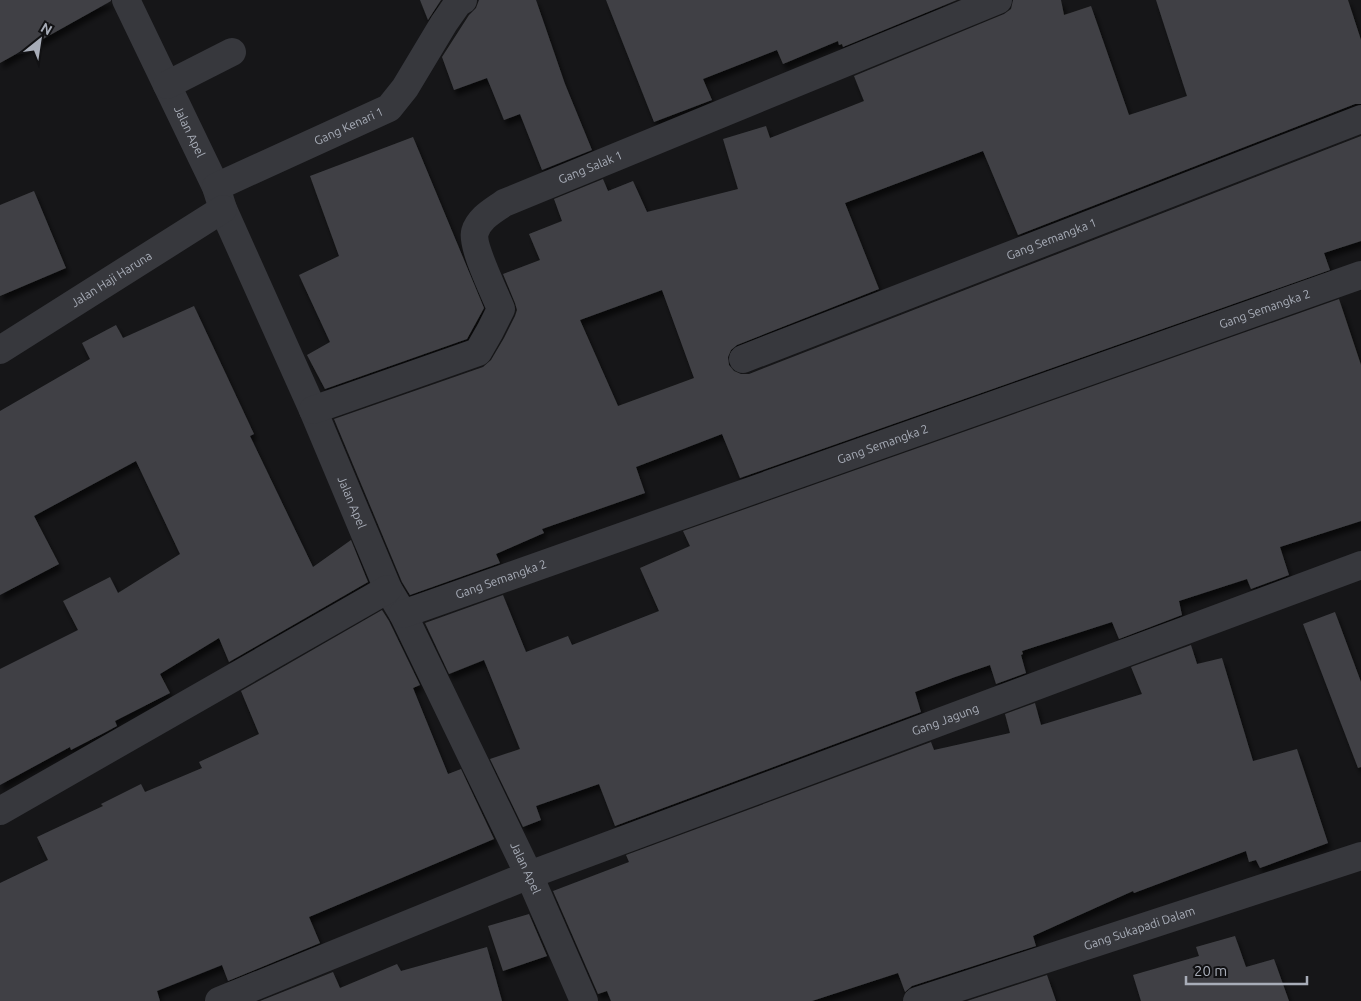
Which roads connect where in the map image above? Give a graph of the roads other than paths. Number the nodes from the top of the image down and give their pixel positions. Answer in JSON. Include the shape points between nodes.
{"nodes":[{"id":1,"x":126,"y":0,"type":"edge"},
{"id":2,"x":463,"y":0,"type":"edge"},
{"id":3,"x":998,"y":0,"type":"edge"},
{"id":4,"x":232,"y":52,"type":"dead end"},
{"id":5,"x":167,"y":85,"type":"junction"},
{"id":6,"x":1361,"y":119,"type":"edge"},
{"id":7,"x":220,"y":198,"type":"junction"},
{"id":8,"x":1361,"y":275,"type":"edge"},
{"id":9,"x":0,"y":350,"type":"edge"},
{"id":10,"x":744,"y":359,"type":"dead end"},
{"id":11,"x":313,"y":410,"type":"junction"},
{"id":12,"x":1361,"y":565,"type":"edge"},
{"id":13,"x":388,"y":589,"type":"junction"},
{"id":14,"x":403,"y":614,"type":"junction"},
{"id":15,"x":0,"y":811,"type":"edge"},
{"id":16,"x":1361,"y":856,"type":"edge"},
{"id":17,"x":529,"y":875,"type":"junction"},
{"id":18,"x":219,"y":1001,"type":"edge"},
{"id":19,"x":584,"y":1001,"type":"edge"},
{"id":20,"x":917,"y":1001,"type":"edge"}],
"edges":[{"from":1,"to":5,"type":"street","name":"Jalan Apel"},
{"from":2,"to":7,"type":"street","name":"Gang Kenari 1","via":[[444,23],[405,88],[389,108]]},
{"from":3,"to":11,"type":"street","name":"Gang Salak 1","via":[[504,203],[484,217],[474,233],[476,247],[501,309],[478,352]]},
{"from":4,"to":5,"type":"street"},
{"from":5,"to":7,"type":"street","name":"Jalan Apel"},
{"from":6,"to":10,"type":"street","name":"Gang Semangka 1"},
{"from":7,"to":9,"type":"street","name":"Jalan Haji Haruna"},
{"from":7,"to":11,"type":"street","name":"Jalan Apel"},
{"from":8,"to":14,"type":"street","name":"Gang Semangka 2"},
{"from":11,"to":13,"type":"street","name":"Jalan Apel"},
{"from":12,"to":17,"type":"street","name":"Gang Jagung"},
{"from":13,"to":14,"type":"street","name":"Jalan Apel"},
{"from":13,"to":15,"type":"street"},
{"from":14,"to":17,"type":"street","name":"Jalan Apel"},
{"from":16,"to":20,"type":"street","name":"Gang Sukapadi Dalam"},
{"from":17,"to":18,"type":"street","name":"Gang Jagung"},
{"from":17,"to":19,"type":"street","name":"Jalan Apel"}]}
